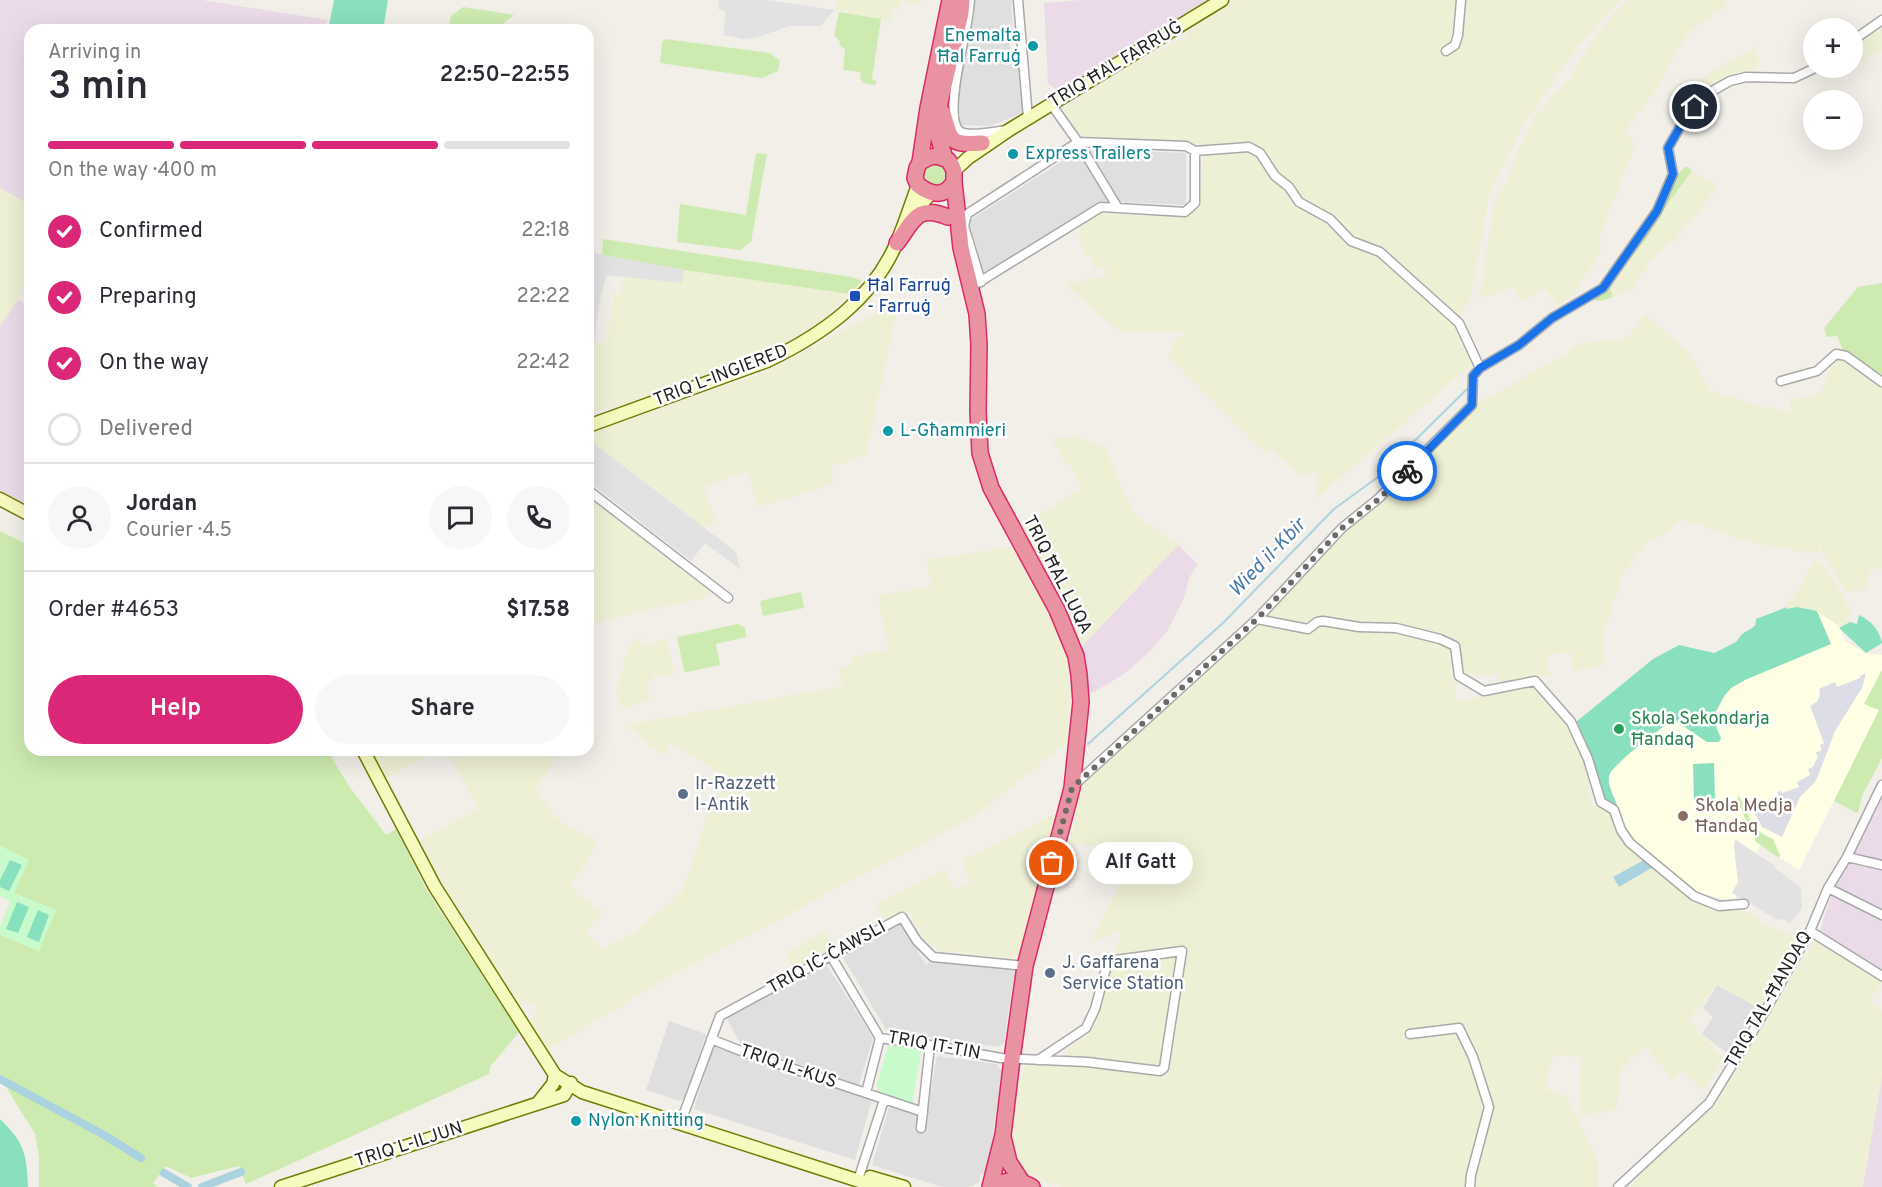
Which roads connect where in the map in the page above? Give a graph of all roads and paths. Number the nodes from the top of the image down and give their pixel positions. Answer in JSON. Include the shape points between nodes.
{"nodes":[{"id":1,"x":950,"y":0,"type":"edge"},
{"id":2,"x":962,"y":0,"type":"edge"},
{"id":3,"x":970,"y":0,"type":"edge"},
{"id":4,"x":1018,"y":0,"type":"edge"},
{"id":5,"x":1222,"y":0,"type":"edge"},
{"id":6,"x":1461,"y":0,"type":"edge"},
{"id":7,"x":1882,"y":20,"type":"edge"},
{"id":8,"x":1863,"y":33,"type":"edge"},
{"id":9,"x":1446,"y":51,"type":"dead end"},
{"id":10,"x":1803,"y":74,"type":"edge"},
{"id":11,"x":940,"y":102,"type":"junction"},
{"id":12,"x":1051,"y":104,"type":"junction"},
{"id":13,"x":1028,"y":118,"type":"junction"},
{"id":14,"x":1010,"y":130,"type":"junction"},
{"id":15,"x":1078,"y":142,"type":"junction"},
{"id":16,"x":982,"y":143,"type":"junction"},
{"id":17,"x":1195,"y":151,"type":"junction"},
{"id":18,"x":920,"y":162,"type":"junction"},
{"id":19,"x":950,"y":168,"type":"junction"},
{"id":20,"x":929,"y":191,"type":"junction"},
{"id":21,"x":1118,"y":208,"type":"junction"},
{"id":22,"x":948,"y":217,"type":"junction"},
{"id":23,"x":897,"y":243,"type":"junction"},
{"id":24,"x":961,"y":248,"type":"junction"},
{"id":25,"x":975,"y":285,"type":"junction"},
{"id":26,"x":1480,"y":368,"type":"junction"},
{"id":27,"x":1781,"y":381,"type":"dead end"},
{"id":28,"x":1882,"y":382,"type":"edge"},
{"id":29,"x":594,"y":424,"type":"edge"},
{"id":30,"x":594,"y":495,"type":"edge"},
{"id":31,"x":0,"y":499,"type":"edge"},
{"id":32,"x":24,"y":512,"type":"edge"},
{"id":33,"x":728,"y":598,"type":"dead end"},
{"id":34,"x":1257,"y":619,"type":"junction"},
{"id":35,"x":366,"y":756,"type":"edge"},
{"id":36,"x":1882,"y":785,"type":"edge"},
{"id":37,"x":1072,"y":788,"type":"junction"},
{"id":38,"x":1847,"y":857,"type":"junction"},
{"id":39,"x":1882,"y":865,"type":"edge"},
{"id":40,"x":1828,"y":888,"type":"junction"},
{"id":41,"x":1744,"y":904,"type":"dead end"},
{"id":42,"x":1882,"y":915,"type":"edge"},
{"id":43,"x":1810,"y":931,"type":"junction"},
{"id":44,"x":831,"y":956,"type":"junction"},
{"id":45,"x":1025,"y":966,"type":"junction"},
{"id":46,"x":1881,"y":973,"type":"edge"},
{"id":47,"x":1410,"y":1034,"type":"dead end"},
{"id":48,"x":880,"y":1038,"type":"junction"},
{"id":49,"x":711,"y":1039,"type":"junction"},
{"id":50,"x":930,"y":1045,"type":"junction"},
{"id":51,"x":1012,"y":1059,"type":"junction"},
{"id":52,"x":1038,"y":1060,"type":"junction"},
{"id":53,"x":555,"y":1075,"type":"junction"},
{"id":54,"x":571,"y":1083,"type":"junction"},
{"id":55,"x":866,"y":1093,"type":"junction"},
{"id":56,"x":884,"y":1100,"type":"junction"},
{"id":57,"x":538,"y":1103,"type":"junction"},
{"id":58,"x":923,"y":1112,"type":"junction"},
{"id":59,"x":683,"y":1116,"type":"junction"},
{"id":60,"x":921,"y":1128,"type":"dead end"},
{"id":61,"x":1003,"y":1135,"type":"junction"},
{"id":62,"x":860,"y":1174,"type":"junction"},
{"id":63,"x":1027,"y":1184,"type":"edge"},
{"id":64,"x":281,"y":1187,"type":"edge"},
{"id":65,"x":878,"y":1187,"type":"edge"},
{"id":66,"x":904,"y":1187,"type":"edge"},
{"id":67,"x":991,"y":1187,"type":"edge"},
{"id":68,"x":1470,"y":1187,"type":"edge"},
{"id":69,"x":1618,"y":1187,"type":"edge"}],
"edges":[{"from":1,"to":18,"type":"highway"},
{"from":2,"to":11,"type":"highway","name":"TRIQ ĦAL LUQA"},
{"from":3,"to":14,"type":"street","via":[[953,90],[955,125],[969,134]]},
{"from":4,"to":13,"type":"street"},
{"from":5,"to":12,"type":"main road","name":"TRIQ ĦAL FARRUĠ"},
{"from":6,"to":9,"type":"street","via":[[1455,45]]},
{"from":7,"to":8,"type":"street"},
{"from":10,"to":26,"type":"street","via":[[1794,78],[1746,77],[1707,94],[1684,120],[1668,148],[1673,174],[1657,211],[1603,288]]},
{"from":11,"to":16,"type":"highway","via":[[954,141],[964,145]]},
{"from":11,"to":19,"type":"highway","name":"TRIQ ĦAL LUQA","via":[[937,133]]},
{"from":12,"to":13,"type":"main road","name":"TRIQ ĦAL FARRUĠ"},
{"from":12,"to":15,"type":"street"},
{"from":13,"to":14,"type":"main road","name":"TRIQ ĦAL FARRUĠ"},
{"from":14,"to":16,"type":"main road","name":"TRIQ ĦAL FARRUĠ"},
{"from":14,"to":19,"type":"main road","name":"TRIQ ĦAL FARRUĠ"},
{"from":15,"to":17,"type":"street","via":[[1186,146]]},
{"from":15,"to":21,"type":"street"},
{"from":15,"to":25,"type":"street","via":[[967,214],[964,226]]},
{"from":16,"to":19,"type":"main road","name":"TRIQ ĦAL FARRUĠ"},
{"from":17,"to":21,"type":"street","via":[[1195,203],[1185,212]]},
{"from":17,"to":26,"type":"street","via":[[1249,147],[1260,153],[1275,177],[1290,187],[1299,202],[1330,219],[1351,241],[1380,252],[1459,323]]},
{"from":18,"to":19,"type":"highway","via":[[937,156]]},
{"from":18,"to":20,"type":"highway","via":[[915,178]]},
{"from":19,"to":20,"type":"highway","via":[[945,192]]},
{"from":19,"to":24,"type":"highway","name":"TRIQ ĦAL LUQA"},
{"from":20,"to":22,"type":"highway","name":"TRIQ ĦAL LUQA"},
{"from":20,"to":23,"type":"main road","name":"TRIQ L-INGIERED","via":[[904,225]]},
{"from":21,"to":25,"type":"street","via":[[1101,207]]},
{"from":22,"to":23,"type":"highway","via":[[935,212],[921,213]]},
{"from":22,"to":24,"type":"highway","name":"TRIQ ĦAL LUQA"},
{"from":23,"to":29,"type":"main road","name":"TRIQ L-INGIERED","via":[[872,285],[856,302],[789,351]]},
{"from":24,"to":25,"type":"highway","name":"TRIQ ĦAL LUQA"},
{"from":25,"to":37,"type":"highway","name":"TRIQ ĦAL LUQA","via":[[980,453],[991,488],[1057,610],[1076,656],[1080,702]]},
{"from":26,"to":34,"type":"street","via":[[1473,376],[1472,405],[1380,498],[1342,528]]},
{"from":27,"to":28,"type":"street","via":[[1816,371],[1836,354],[1846,356]]},
{"from":30,"to":33,"type":"street"},
{"from":31,"to":32,"type":"main road"},
{"from":34,"to":37,"type":"street"},
{"from":34,"to":41,"type":"street","via":[[1308,629],[1323,621],[1396,628],[1455,646],[1459,676],[1484,691],[1535,681],[1571,722],[1601,802],[1614,810],[1630,843],[1694,896],[1719,906]]},
{"from":35,"to":53,"type":"main road","via":[[435,887]]},
{"from":36,"to":38,"type":"street","name":"TRIQ TAL-ĦANDAQ"},
{"from":37,"to":45,"type":"highway","name":"TRIQ ĦAL LUQA"},
{"from":38,"to":39,"type":"street"},
{"from":38,"to":40,"type":"street","name":"TRIQ TAL-ĦANDAQ"},
{"from":40,"to":42,"type":"street"},
{"from":40,"to":43,"type":"street","name":"TRIQ TAL-ĦANDAQ"},
{"from":43,"to":46,"type":"street"},
{"from":43,"to":69,"type":"street","name":"TRIQ TAL-ĦANDAQ","via":[[1709,1103]]},
{"from":44,"to":45,"type":"street","name":"TRIQ IĊ-ĊAWSLI","via":[[902,917],[933,957]]},
{"from":44,"to":48,"type":"street","name":"TRIQ IT-TIN"},
{"from":44,"to":49,"type":"street","name":"TRIQ IĊ-ĊAWSLI","via":[[720,1016]]},
{"from":45,"to":51,"type":"highway","name":"TRIQ ĦAL LUQA"},
{"from":47,"to":68,"type":"street","via":[[1459,1028],[1473,1057],[1489,1107]]},
{"from":48,"to":50,"type":"street","name":"TRIQ IT-TIN"},
{"from":48,"to":55,"type":"street"},
{"from":49,"to":55,"type":"street","name":"TRIQ IL-KUS"},
{"from":49,"to":59,"type":"street","name":"TRIQ IĊ-ĊAWSLI"},
{"from":50,"to":51,"type":"street","name":"TRIQ IT-TIN"},
{"from":50,"to":58,"type":"street"},
{"from":51,"to":52,"type":"street","name":"TRIQ IT-TIN"},
{"from":51,"to":61,"type":"highway","name":"TRIQ ĦAL LUQA"},
{"from":52,"to":52,"type":"street","name":"TRIQ IT-TIN","via":[[1160,1071],[1164,1068],[1182,951],[1108,961],[1086,1028]]},
{"from":53,"to":54,"type":"main road"},
{"from":53,"to":57,"type":"main road"},
{"from":54,"to":57,"type":"main road","name":"TRIQ L-ILJUN","via":[[564,1095]]},
{"from":54,"to":59,"type":"main road"},
{"from":54,"to":65,"type":"main road","via":[[582,1092]]},
{"from":55,"to":56,"type":"street","name":"TRIQ IL-KUS"},
{"from":56,"to":58,"type":"street","name":"TRIQ IL-KUS"},
{"from":56,"to":62,"type":"street"},
{"from":57,"to":64,"type":"main road","name":"TRIQ L-ILJUN"},
{"from":58,"to":60,"type":"street"},
{"from":59,"to":62,"type":"main road"},
{"from":61,"to":63,"type":"highway","name":"TRIQ ĦAL LUQA","via":[[1009,1162]]},
{"from":61,"to":67,"type":"highway","name":"TRIQ ĦAL LUQA"},
{"from":62,"to":66,"type":"main road"},
{"from":63,"to":67,"type":"highway","via":[[1010,1180]]}]}
